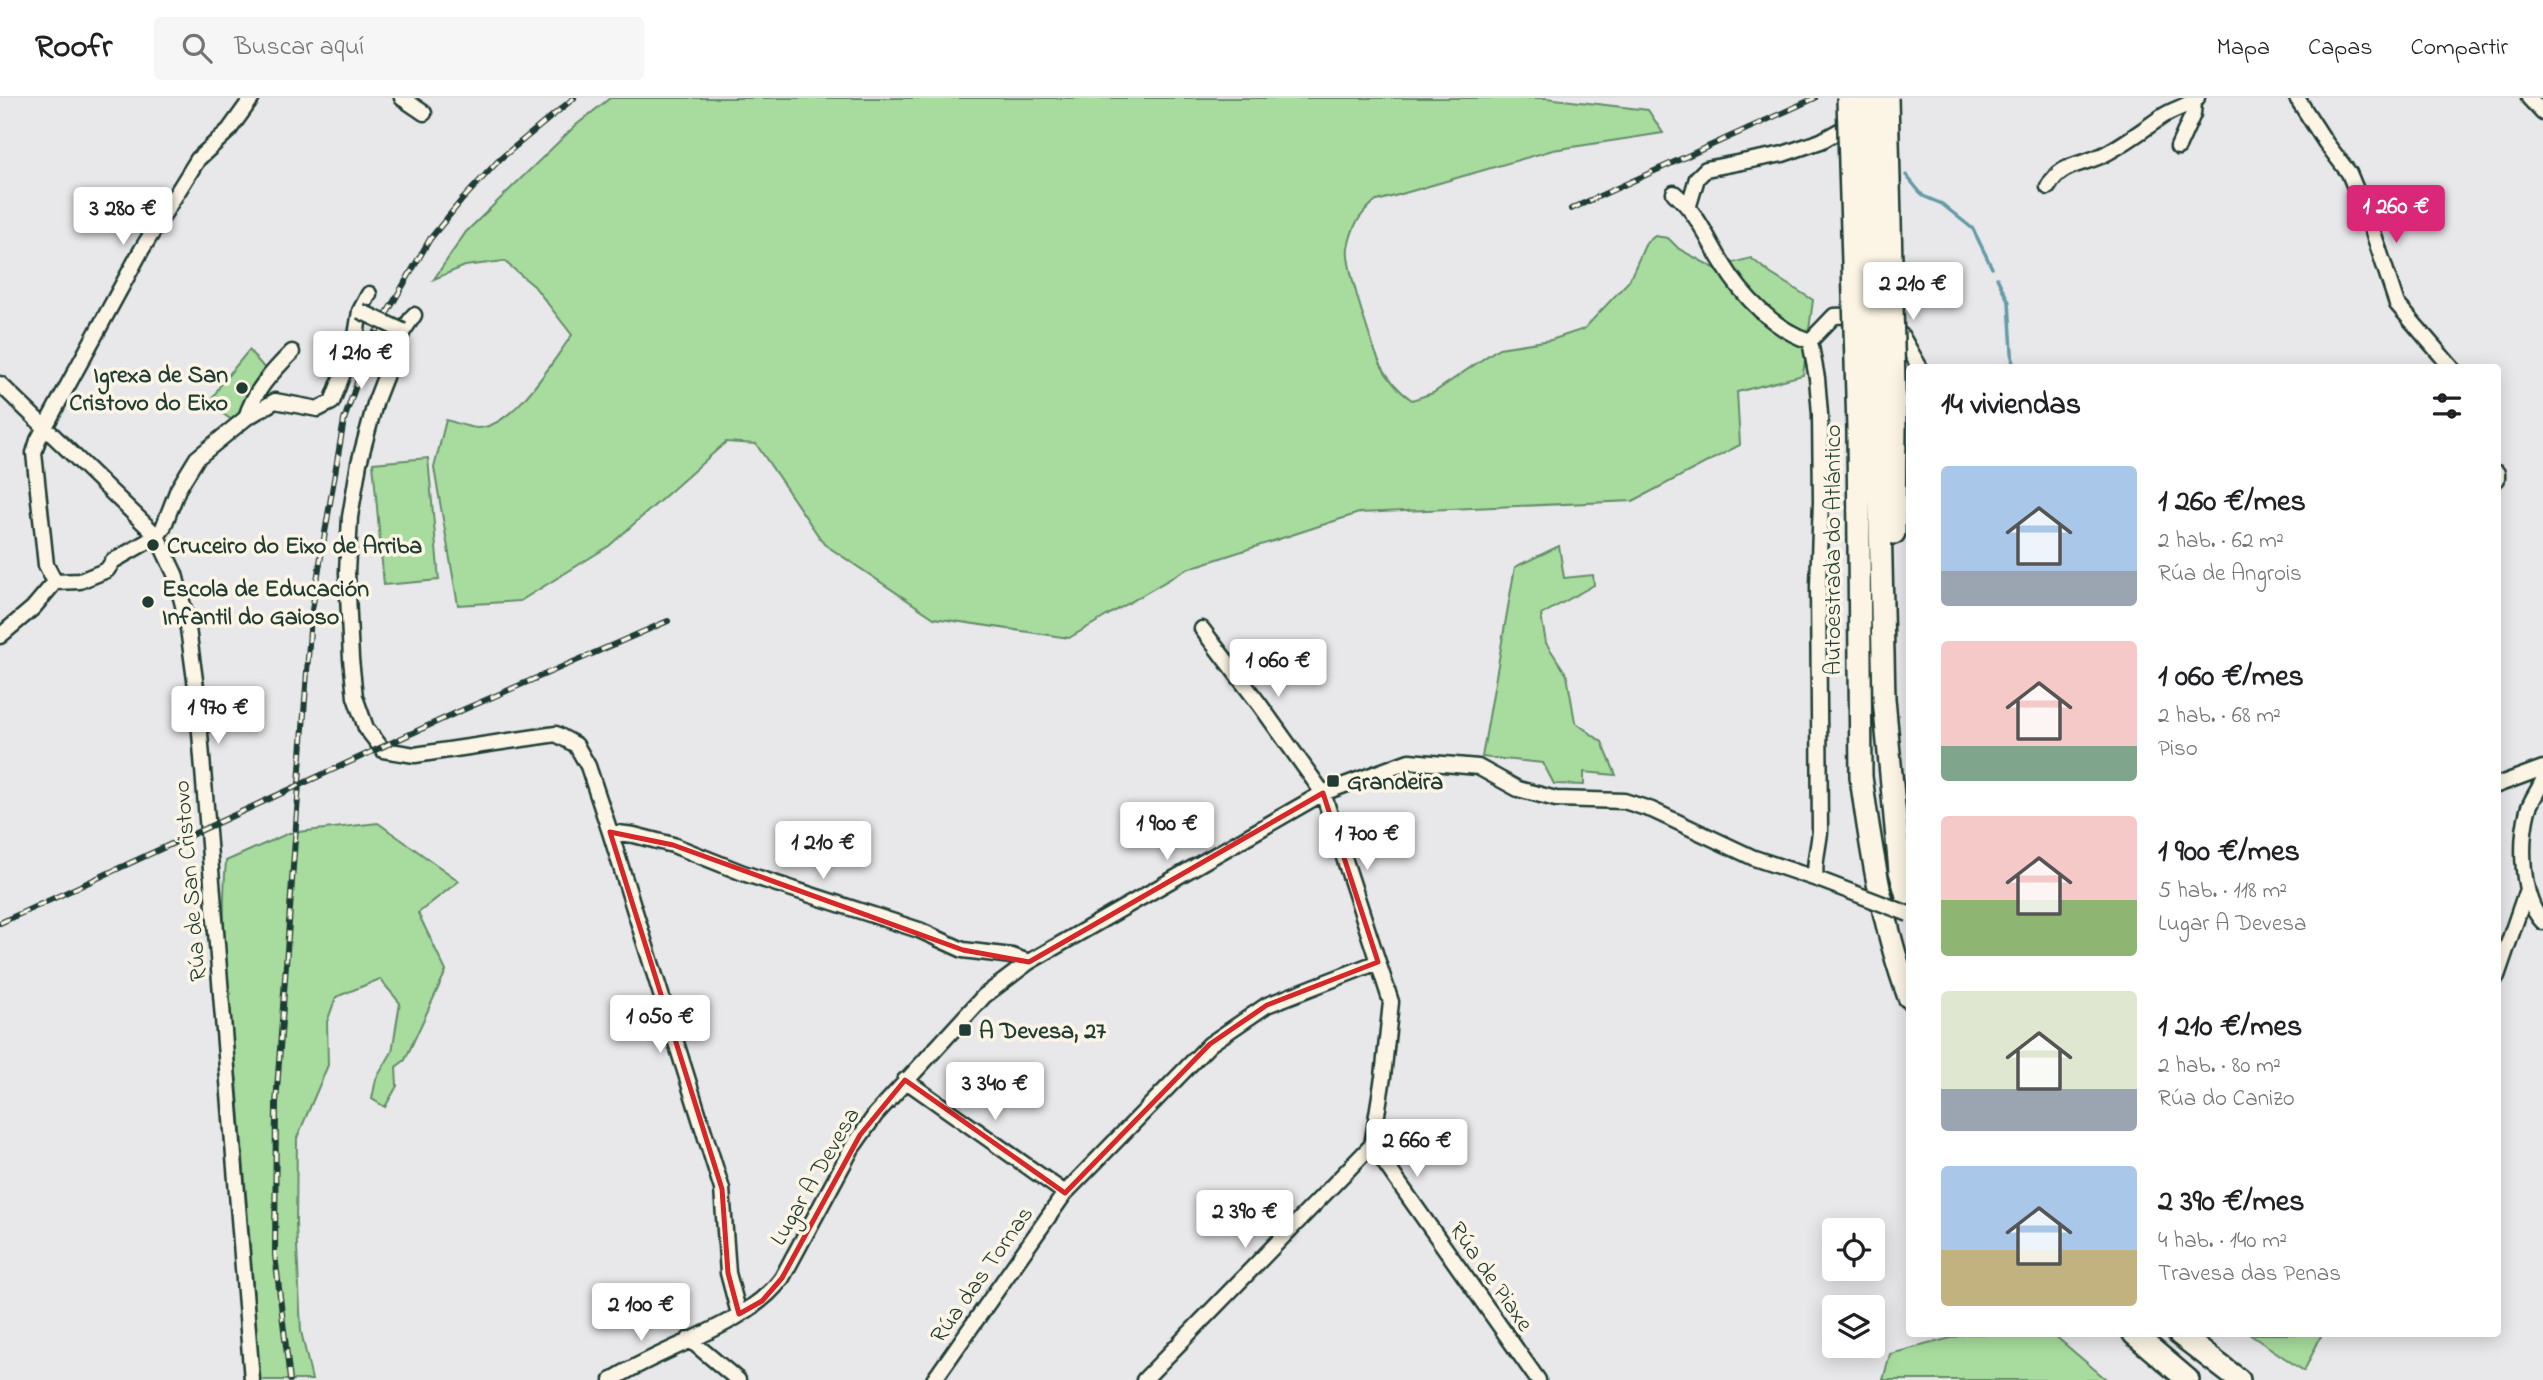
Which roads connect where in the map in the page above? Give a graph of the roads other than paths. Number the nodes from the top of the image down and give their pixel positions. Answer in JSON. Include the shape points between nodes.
{"nodes":[{"id":1,"x":252,"y":98,"type":"edge"},
{"id":2,"x":402,"y":98,"type":"edge"},
{"id":3,"x":1847,"y":98,"type":"edge"},
{"id":4,"x":1861,"y":98,"type":"edge"},
{"id":5,"x":1869,"y":98,"type":"edge"},
{"id":6,"x":1888,"y":98,"type":"edge"},
{"id":7,"x":2164,"y":98,"type":"edge"},
{"id":8,"x":2297,"y":98,"type":"edge"},
{"id":9,"x":2529,"y":98,"type":"edge"},
{"id":10,"x":2196,"y":99,"type":"edge"},
{"id":11,"x":2176,"y":109,"type":"junction"},
{"id":12,"x":424,"y":113,"type":"dead end"},
{"id":13,"x":2543,"y":113,"type":"edge"},
{"id":14,"x":2178,"y":147,"type":"dead end"},
{"id":15,"x":2048,"y":187,"type":"dead end"},
{"id":16,"x":1674,"y":193,"type":"dead end"},
{"id":17,"x":1689,"y":205,"type":"junction"},
{"id":18,"x":369,"y":294,"type":"dead end"},
{"id":19,"x":360,"y":311,"type":"junction"},
{"id":20,"x":414,"y":316,"type":"dead end"},
{"id":21,"x":403,"y":331,"type":"junction"},
{"id":22,"x":1810,"y":341,"type":"junction"},
{"id":23,"x":292,"y":352,"type":"dead end"},
{"id":24,"x":1918,"y":364,"type":"edge"},
{"id":25,"x":2449,"y":364,"type":"edge"},
{"id":26,"x":0,"y":384,"type":"edge"},
{"id":27,"x":246,"y":418,"type":"junction"},
{"id":28,"x":1877,"y":427,"type":"junction"},
{"id":29,"x":45,"y":429,"type":"junction"},
{"id":30,"x":157,"y":536,"type":"junction"},
{"id":31,"x":55,"y":582,"type":"junction"},
{"id":32,"x":1202,"y":629,"type":"dead end"},
{"id":33,"x":0,"y":636,"type":"edge"},
{"id":34,"x":2543,"y":768,"type":"edge"},
{"id":35,"x":2543,"y":780,"type":"edge"},
{"id":36,"x":2501,"y":784,"type":"edge"},
{"id":37,"x":1323,"y":793,"type":"junction"},
{"id":38,"x":610,"y":832,"type":"junction"},
{"id":39,"x":1818,"y":879,"type":"junction"},
{"id":40,"x":2527,"y":889,"type":"junction"},
{"id":41,"x":1906,"y":892,"type":"edge"},
{"id":42,"x":1906,"y":913,"type":"edge"},
{"id":43,"x":2543,"y":922,"type":"edge"},
{"id":44,"x":1378,"y":961,"type":"junction"},
{"id":45,"x":1029,"y":962,"type":"junction"},
{"id":46,"x":2501,"y":964,"type":"edge"},
{"id":47,"x":1906,"y":989,"type":"edge"},
{"id":48,"x":905,"y":1080,"type":"junction"},
{"id":49,"x":1372,"y":1145,"type":"junction"},
{"id":50,"x":1065,"y":1193,"type":"junction"},
{"id":51,"x":739,"y":1314,"type":"junction"},
{"id":52,"x":2138,"y":1337,"type":"edge"},
{"id":53,"x":2183,"y":1337,"type":"edge"},
{"id":54,"x":690,"y":1339,"type":"junction"},
{"id":55,"x":252,"y":1380,"type":"edge"},
{"id":56,"x":612,"y":1380,"type":"edge"},
{"id":57,"x":738,"y":1380,"type":"edge"},
{"id":58,"x":934,"y":1380,"type":"edge"},
{"id":59,"x":1144,"y":1380,"type":"edge"},
{"id":60,"x":1538,"y":1380,"type":"edge"},
{"id":61,"x":2188,"y":1380,"type":"edge"},
{"id":62,"x":2239,"y":1380,"type":"edge"}],
"edges":[{"from":1,"to":29,"type":"street","via":[[229,130],[198,159],[142,249]]},
{"from":2,"to":12,"type":"street"},
{"from":3,"to":28,"type":"highway","name":"Autoestrada do Atlántico","bridge":true},
{"from":4,"to":17,"type":"street","via":[[1856,122],[1821,141],[1783,154],[1706,169],[1697,178]]},
{"from":5,"to":28,"type":"highway","name":"Autoestrada do Atlántico","bridge":true},
{"from":6,"to":28,"type":"highway","bridge":true},
{"from":7,"to":11,"type":"street"},
{"from":8,"to":25,"type":"street","via":[[2349,173],[2397,304]]},
{"from":9,"to":13,"type":"street"},
{"from":10,"to":11,"type":"street"},
{"from":10,"to":14,"type":"street"},
{"from":11,"to":15,"type":"street","via":[[2106,153],[2063,168]]},
{"from":16,"to":17,"type":"street"},
{"from":17,"to":22,"type":"street","via":[[1742,292],[1791,335]]},
{"from":18,"to":19,"type":"street"},
{"from":19,"to":21,"type":"street","bridge":true},
{"from":19,"to":27,"type":"street","via":[[355,342],[332,402],[318,409],[275,401]]},
{"from":20,"to":21,"type":"street"},
{"from":21,"to":38,"type":"street","via":[[376,400],[350,517],[351,659],[355,697],[366,728],[383,750],[415,755],[556,734],[576,745],[588,766]]},
{"from":22,"to":24,"type":"street","via":[[1834,317],[1866,315],[1901,335]]},
{"from":22,"to":39,"type":"street","via":[[1821,414],[1820,831],[1814,868]]},
{"from":23,"to":27,"type":"street","via":[[265,380]]},
{"from":26,"to":29,"type":"street","name":"Rúa de San Cristovo"},
{"from":27,"to":30,"type":"street","via":[[197,458]]},
{"from":28,"to":41,"type":"highway","name":"Autoestrada do Atlántico","via":[[1885,699],[1900,871]]},
{"from":28,"to":47,"type":"highway","name":"Autoestrada do Atlántico","via":[[1861,777],[1867,826]]},
{"from":29,"to":30,"type":"street","name":"Rúa de San Cristovo"},
{"from":29,"to":31,"type":"street","via":[[34,453],[46,565]]},
{"from":30,"to":31,"type":"street","via":[[113,561],[107,570],[80,581]]},
{"from":30,"to":55,"type":"street","name":"Rúa de San Cristovo","via":[[175,575],[184,610],[197,695]]},
{"from":31,"to":33,"type":"street"},
{"from":32,"to":37,"type":"street"},
{"from":34,"to":36,"type":"street"},
{"from":35,"to":40,"type":"street","via":[[2529,808],[2523,847]]},
{"from":37,"to":39,"type":"street","name":"Lugar A Devesa","via":[[1409,761],[1478,767],[1518,789],[1556,799],[1624,801],[1652,810],[1754,858]]},
{"from":37,"to":44,"type":"street"},
{"from":37,"to":45,"type":"street","name":"Lugar A Devesa"},
{"from":38,"to":45,"type":"street","via":[[673,845],[743,873],[919,930],[964,950]]},
{"from":38,"to":51,"type":"street","via":[[722,1189],[728,1273]]},
{"from":39,"to":42,"type":"street","name":"Lugar A Devesa","bridge":true},
{"from":40,"to":43,"type":"street","via":[[2535,914]]},
{"from":40,"to":46,"type":"street"},
{"from":44,"to":49,"type":"street","via":[[1391,1002]]},
{"from":44,"to":50,"type":"street","name":"Rúa das Tornas","via":[[1267,1005],[1210,1044]]},
{"from":45,"to":48,"type":"street","name":"Lugar A Devesa","via":[[984,996]]},
{"from":48,"to":50,"type":"street","name":"Rúa das Tornas"},
{"from":48,"to":51,"type":"street","name":"Lugar A Devesa","via":[[860,1135],[776,1287]]},
{"from":49,"to":59,"type":"street"},
{"from":49,"to":60,"type":"street","name":"Rúa de Piaxe"},
{"from":50,"to":58,"type":"street","name":"Rúa das Tornas"},
{"from":51,"to":54,"type":"street","name":"Lugar A Devesa"},
{"from":52,"to":61,"type":"highway"},
{"from":53,"to":62,"type":"highway"},
{"from":54,"to":56,"type":"street","name":"Lugar A Devesa"},
{"from":54,"to":57,"type":"street"}]}
